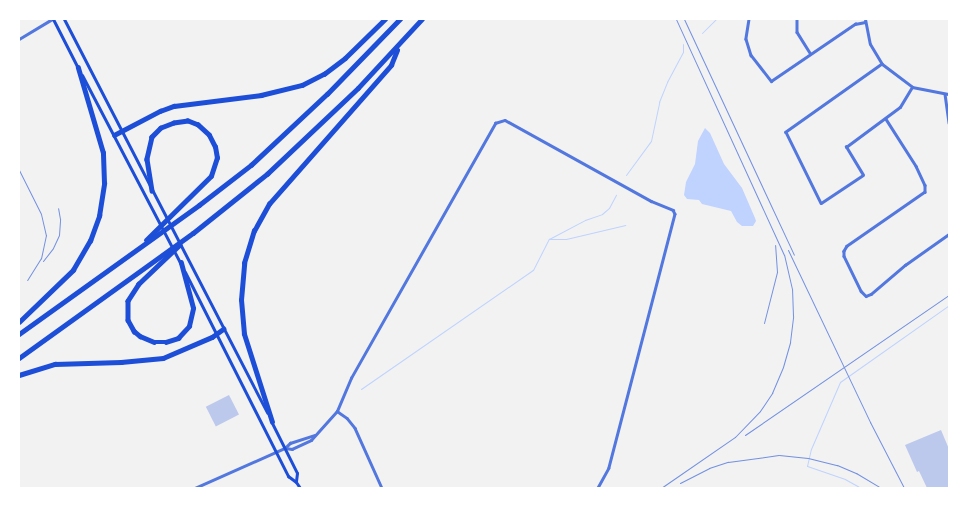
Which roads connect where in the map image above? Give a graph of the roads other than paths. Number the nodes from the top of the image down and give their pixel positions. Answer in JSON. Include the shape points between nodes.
{"nodes":[{"id":1,"x":53,"y":19,"type":"edge"},
{"id":2,"x":64,"y":19,"type":"edge"},
{"id":3,"x":385,"y":19,"type":"edge"},
{"id":4,"x":400,"y":19,"type":"edge"},
{"id":5,"x":422,"y":19,"type":"edge"},
{"id":6,"x":750,"y":19,"type":"edge"},
{"id":7,"x":797,"y":19,"type":"edge"},
{"id":8,"x":865,"y":21,"type":"edge"},
{"id":9,"x":19,"y":39,"type":"edge"},
{"id":10,"x":399,"y":45,"type":"junction"},
{"id":11,"x":810,"y":53,"type":"junction"},
{"id":12,"x":882,"y":64,"type":"junction"},
{"id":13,"x":78,"y":68,"type":"junction"},
{"id":14,"x":912,"y":87,"type":"junction"},
{"id":15,"x":947,"y":94,"type":"edge"},
{"id":16,"x":886,"y":119,"type":"junction"},
{"id":17,"x":949,"y":123,"type":"edge"},
{"id":18,"x":121,"y":131,"type":"junction"},
{"id":19,"x":114,"y":135,"type":"junction"},
{"id":20,"x":152,"y":191,"type":"junction"},
{"id":21,"x":193,"y":233,"type":"junction"},
{"id":22,"x":949,"y":234,"type":"edge"},
{"id":23,"x":135,"y":251,"type":"junction"},
{"id":24,"x":180,"y":263,"type":"junction"},
{"id":25,"x":19,"y":322,"type":"edge"},
{"id":26,"x":223,"y":329,"type":"junction"},
{"id":27,"x":19,"y":334,"type":"edge"},
{"id":28,"x":217,"y":334,"type":"junction"},
{"id":29,"x":19,"y":358,"type":"edge"},
{"id":30,"x":19,"y":375,"type":"edge"},
{"id":31,"x":337,"y":412,"type":"junction"},
{"id":32,"x":272,"y":422,"type":"junction"},
{"id":33,"x":314,"y":435,"type":"junction"},
{"id":34,"x":285,"y":448,"type":"junction"},
{"id":35,"x":276,"y":451,"type":"junction"},
{"id":36,"x":296,"y":482,"type":"junction"},
{"id":37,"x":195,"y":488,"type":"edge"},
{"id":38,"x":300,"y":488,"type":"edge"},
{"id":39,"x":382,"y":488,"type":"edge"},
{"id":40,"x":598,"y":488,"type":"edge"}],
"edges":[{"from":1,"to":9,"type":"street"},
{"from":1,"to":13,"type":"main road"},
{"from":2,"to":18,"type":"main road"},
{"from":3,"to":18,"type":"highway","via":[[345,58],[302,85],[261,95],[174,106]]},
{"from":4,"to":23,"type":"highway","via":[[266,151]]},
{"from":5,"to":10,"type":"highway"},
{"from":6,"to":11,"type":"street","via":[[746,39],[751,55],[771,81]]},
{"from":7,"to":11,"type":"street","via":[[797,32]]},
{"from":8,"to":11,"type":"street"},
{"from":8,"to":12,"type":"street","via":[[870,44]]},
{"from":10,"to":21,"type":"highway","via":[[293,151]]},
{"from":10,"to":32,"type":"highway","via":[[391,65],[269,204],[254,231],[244,263],[241,300],[244,334]]},
{"from":12,"to":14,"type":"street"},
{"from":12,"to":16,"type":"street","via":[[786,132],[821,203],[863,175],[846,146]]},
{"from":13,"to":19,"type":"main road"},
{"from":13,"to":25,"type":"highway","via":[[103,153],[104,183],[99,216],[90,241],[73,270]]},
{"from":14,"to":15,"type":"street"},
{"from":14,"to":16,"type":"street","via":[[900,107]]},
{"from":15,"to":17,"type":"street"},
{"from":16,"to":22,"type":"street","via":[[916,166],[925,192],[847,246],[844,256],[861,291],[866,296],[871,294]]},
{"from":18,"to":19,"type":"highway"},
{"from":18,"to":20,"type":"main road"},
{"from":19,"to":24,"type":"main road"},
{"from":20,"to":23,"type":"highway","via":[[147,159],[152,137],[161,128],[174,123],[188,121],[198,125],[209,135],[215,147],[217,158],[211,176]]},
{"from":20,"to":26,"type":"main road"},
{"from":21,"to":24,"type":"highway","via":[[133,291],[126,313],[140,336],[154,342],[166,342],[178,338],[189,326],[193,308]]},
{"from":21,"to":29,"type":"highway"},
{"from":23,"to":27,"type":"highway"},
{"from":24,"to":28,"type":"main road"},
{"from":26,"to":28,"type":"highway"},
{"from":26,"to":32,"type":"main road"},
{"from":28,"to":30,"type":"highway","via":[[163,358],[55,364]]},
{"from":28,"to":35,"type":"main road"},
{"from":31,"to":33,"type":"street"},
{"from":31,"to":39,"type":"street","via":[[355,428]]},
{"from":31,"to":40,"type":"street","via":[[351,378],[495,123],[505,120],[673,210],[675,214],[609,468]]},
{"from":32,"to":34,"type":"main road"},
{"from":33,"to":34,"type":"street","via":[[290,443]]},
{"from":33,"to":34,"type":"street","via":[[311,440],[292,449]]},
{"from":34,"to":35,"type":"street"},
{"from":34,"to":36,"type":"main road","via":[[297,472]]},
{"from":35,"to":36,"type":"main road","via":[[288,476]]},
{"from":35,"to":37,"type":"street"},
{"from":36,"to":38,"type":"main road"}]}
